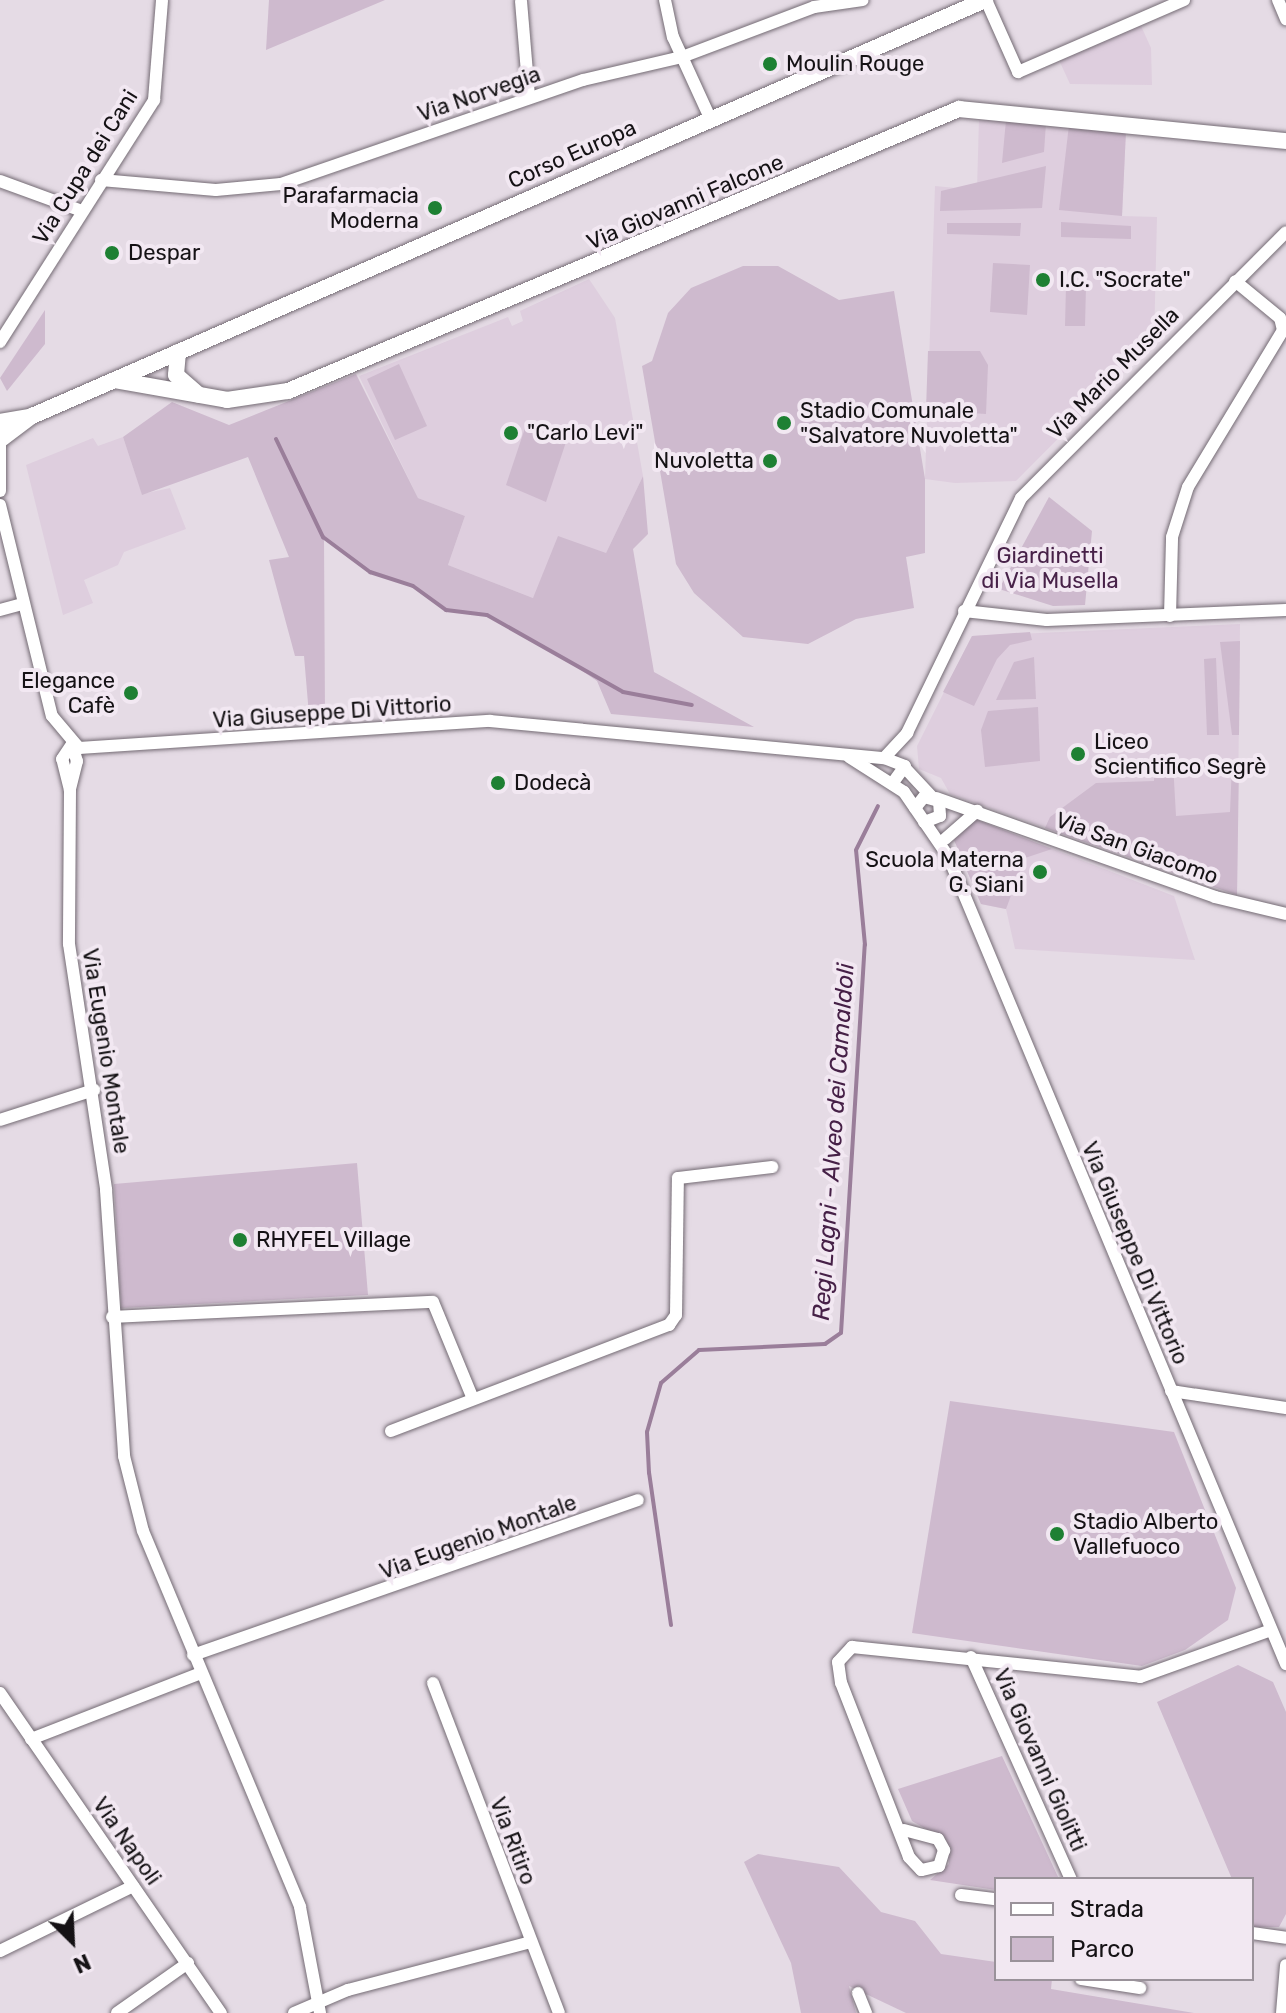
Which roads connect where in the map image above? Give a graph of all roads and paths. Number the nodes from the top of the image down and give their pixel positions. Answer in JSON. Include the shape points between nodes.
{"nodes":[{"id":1,"x":162,"y":0,"type":"edge"},
{"id":2,"x":665,"y":0,"type":"edge"},
{"id":3,"x":863,"y":0,"type":"edge"},
{"id":4,"x":986,"y":0,"type":"edge"},
{"id":5,"x":1184,"y":0,"type":"edge"},
{"id":6,"x":1278,"y":0,"type":"edge"},
{"id":7,"x":521,"y":1,"type":"edge"},
{"id":8,"x":1286,"y":19,"type":"edge"},
{"id":9,"x":682,"y":57,"type":"junction"},
{"id":10,"x":529,"y":97,"type":"junction"},
{"id":11,"x":710,"y":118,"type":"junction"},
{"id":12,"x":1286,"y":141,"type":"edge"},
{"id":13,"x":101,"y":180,"type":"junction"},
{"id":14,"x":0,"y":181,"type":"edge"},
{"id":15,"x":82,"y":211,"type":"junction"},
{"id":16,"x":1286,"y":232,"type":"edge"},
{"id":17,"x":1235,"y":281,"type":"junction"},
{"id":18,"x":0,"y":342,"type":"edge"},
{"id":19,"x":178,"y":352,"type":"junction"},
{"id":20,"x":115,"y":380,"type":"junction"},
{"id":21,"x":203,"y":397,"type":"junction"},
{"id":22,"x":0,"y":435,"type":"edge"},
{"id":23,"x":0,"y":491,"type":"edge"},
{"id":24,"x":0,"y":505,"type":"edge"},
{"id":25,"x":23,"y":604,"type":"junction"},
{"id":26,"x":0,"y":610,"type":"edge"},
{"id":27,"x":1286,"y":610,"type":"edge"},
{"id":28,"x":964,"y":611,"type":"junction"},
{"id":29,"x":1170,"y":616,"type":"junction"},
{"id":30,"x":907,"y":733,"type":"junction"},
{"id":31,"x":72,"y":744,"type":"junction"},
{"id":32,"x":846,"y":755,"type":"junction"},
{"id":33,"x":885,"y":758,"type":"junction"},
{"id":34,"x":904,"y":766,"type":"junction"},
{"id":35,"x":878,"y":775,"type":"junction"},
{"id":36,"x":892,"y":784,"type":"junction"},
{"id":37,"x":934,"y":797,"type":"junction"},
{"id":38,"x":915,"y":808,"type":"junction"},
{"id":39,"x":973,"y":810,"type":"junction"},
{"id":40,"x":940,"y":816,"type":"junction"},
{"id":41,"x":924,"y":822,"type":"junction"},
{"id":42,"x":945,"y":839,"type":"junction"},
{"id":43,"x":948,"y":856,"type":"junction"},
{"id":44,"x":1286,"y":914,"type":"edge"},
{"id":45,"x":94,"y":1090,"type":"junction"},
{"id":46,"x":0,"y":1120,"type":"edge"},
{"id":47,"x":772,"y":1167,"type":"dead end"},
{"id":48,"x":112,"y":1317,"type":"junction"},
{"id":49,"x":1171,"y":1391,"type":"junction"},
{"id":50,"x":473,"y":1399,"type":"junction"},
{"id":51,"x":1286,"y":1408,"type":"edge"},
{"id":52,"x":391,"y":1431,"type":"dead end"},
{"id":53,"x":638,"y":1500,"type":"dead end"},
{"id":54,"x":1271,"y":1630,"type":"junction"},
{"id":55,"x":193,"y":1655,"type":"junction"},
{"id":56,"x":971,"y":1657,"type":"junction"},
{"id":57,"x":1286,"y":1664,"type":"edge"},
{"id":58,"x":201,"y":1673,"type":"junction"},
{"id":59,"x":433,"y":1683,"type":"dead end"},
{"id":60,"x":0,"y":1693,"type":"edge"},
{"id":61,"x":31,"y":1739,"type":"junction"},
{"id":62,"x":904,"y":1830,"type":"dead end"},
{"id":63,"x":1070,"y":1877,"type":"edge"},
{"id":64,"x":133,"y":1886,"type":"junction"},
{"id":65,"x":961,"y":1895,"type":"dead end"},
{"id":66,"x":994,"y":1899,"type":"edge"},
{"id":67,"x":1254,"y":1933,"type":"edge"},
{"id":68,"x":1286,"y":1938,"type":"edge"},
{"id":69,"x":531,"y":1942,"type":"junction"},
{"id":70,"x":0,"y":1951,"type":"edge"},
{"id":71,"x":188,"y":1963,"type":"junction"},
{"id":72,"x":1286,"y":1965,"type":"edge"},
{"id":73,"x":1094,"y":1981,"type":"edge"},
{"id":74,"x":1140,"y":1988,"type":"dead end"},
{"id":75,"x":858,"y":1993,"type":"dead end"},
{"id":76,"x":319,"y":2007,"type":"edge"},
{"id":77,"x":117,"y":2013,"type":"edge"},
{"id":78,"x":221,"y":2013,"type":"edge"},
{"id":79,"x":294,"y":2013,"type":"edge"},
{"id":80,"x":559,"y":2013,"type":"edge"},
{"id":81,"x":866,"y":2013,"type":"edge"},
{"id":82,"x":1282,"y":2013,"type":"edge"}],
"edges":[{"from":1,"to":13,"type":"street","name":"Via Cupa dei Cani","via":[[154,100]]},
{"from":2,"to":9,"type":"street"},
{"from":3,"to":9,"type":"street","name":"Via Norvegia","via":[[814,7]]},
{"from":4,"to":5,"type":"street","via":[[1018,72]]},
{"from":4,"to":11,"type":"main road","name":"Corso Europa"},
{"from":6,"to":8,"type":"street"},
{"from":7,"to":10,"type":"street"},
{"from":9,"to":10,"type":"street","name":"Via Norvegia"},
{"from":9,"to":11,"type":"street"},
{"from":10,"to":13,"type":"street","name":"Via Norvegia","via":[[269,187]]},
{"from":11,"to":19,"type":"main road","name":"Corso Europa"},
{"from":12,"to":21,"type":"main road","name":"Via Giovanni Falcone","via":[[959,109],[288,391],[255,401]]},
{"from":13,"to":15,"type":"street","name":"Via Cupa dei Cani"},
{"from":14,"to":15,"type":"street"},
{"from":15,"to":18,"type":"street","name":"Via Cupa dei Cani"},
{"from":16,"to":17,"type":"street","name":"Via Mario Musella"},
{"from":17,"to":28,"type":"street","name":"Via Mario Musella","via":[[1048,464],[1012,512]]},
{"from":17,"to":29,"type":"street","via":[[1280,318],[1283,330],[1188,487],[1172,537]]},
{"from":19,"to":20,"type":"main road","name":"Corso Europa"},
{"from":19,"to":21,"type":"main road","via":[[176,375]]},
{"from":20,"to":21,"type":"main road","name":"Via Giovanni Falcone"},
{"from":20,"to":22,"type":"main road","name":"Corso Europa"},
{"from":22,"to":23,"type":"street"},
{"from":24,"to":25,"type":"street"},
{"from":25,"to":26,"type":"street"},
{"from":25,"to":31,"type":"street","via":[[52,716]]},
{"from":27,"to":29,"type":"street"},
{"from":28,"to":29,"type":"street","via":[[1047,620]]},
{"from":28,"to":30,"type":"street","name":"Via Mario Musella"},
{"from":30,"to":33,"type":"street","name":"Via Mario Musella"},
{"from":30,"to":34,"type":"street","name":"Via Mario Musella"},
{"from":31,"to":32,"type":"street","name":"Via Giuseppe Di Vittorio","via":[[89,750],[490,721]]},
{"from":31,"to":45,"type":"street","name":"Via Eugenio Montale","via":[[62,759],[70,790],[69,944]]},
{"from":32,"to":33,"type":"street","name":"Via Giuseppe Di Vittorio"},
{"from":32,"to":35,"type":"street","name":"Via Giuseppe Di Vittorio"},
{"from":33,"to":34,"type":"street","name":"Via Giuseppe Di Vittorio"},
{"from":33,"to":35,"type":"street"},
{"from":34,"to":36,"type":"street"},
{"from":34,"to":37,"type":"street"},
{"from":35,"to":36,"type":"street","name":"Via Giuseppe Di Vittorio"},
{"from":36,"to":38,"type":"street"},
{"from":37,"to":38,"type":"street"},
{"from":37,"to":39,"type":"street","name":"Via San Giacomo"},
{"from":37,"to":40,"type":"street","name":"Via Giuseppe Di Vittorio"},
{"from":38,"to":41,"type":"street","name":"Via Giuseppe Di Vittorio"},
{"from":39,"to":40,"type":"street"},
{"from":39,"to":42,"type":"street"},
{"from":39,"to":44,"type":"street","name":"Via San Giacomo","via":[[1215,897]]},
{"from":40,"to":41,"type":"street"},
{"from":40,"to":42,"type":"street","name":"Via Giuseppe Di Vittorio"},
{"from":41,"to":43,"type":"street","name":"Via Giuseppe Di Vittorio"},
{"from":42,"to":43,"type":"street","name":"Via Giuseppe Di Vittorio"},
{"from":43,"to":49,"type":"street","name":"Via Giuseppe Di Vittorio"},
{"from":45,"to":46,"type":"street"},
{"from":45,"to":48,"type":"street","name":"Via Eugenio Montale"},
{"from":47,"to":50,"type":"street","via":[[678,1178],[674,1321]]},
{"from":48,"to":50,"type":"street","via":[[433,1302]]},
{"from":48,"to":55,"type":"street","name":"Via Eugenio Montale","via":[[124,1456],[143,1531]]},
{"from":49,"to":51,"type":"street"},
{"from":49,"to":54,"type":"street","name":"Via Giuseppe Di Vittorio"},
{"from":50,"to":52,"type":"street"},
{"from":53,"to":55,"type":"street","name":"Via Eugenio Montale"},
{"from":54,"to":56,"type":"street","name":"Via Giovanni Giolitti","via":[[1152,1677]]},
{"from":54,"to":57,"type":"street","name":"Via Giuseppe Di Vittorio"},
{"from":55,"to":58,"type":"street","name":"Via Eugenio Montale"},
{"from":56,"to":62,"type":"street","name":"Via Giovanni Giolitti","via":[[869,1644],[846,1650],[838,1662]]},
{"from":56,"to":63,"type":"street","name":"Via Giovanni Giolitti"},
{"from":58,"to":61,"type":"street"},
{"from":58,"to":76,"type":"street","name":"Via Eugenio Montale","via":[[300,1907]]},
{"from":59,"to":69,"type":"street","name":"Via Ritiro"},
{"from":60,"to":61,"type":"street","name":"Via Napoli"},
{"from":61,"to":64,"type":"street","name":"Via Napoli"},
{"from":64,"to":70,"type":"street"},
{"from":64,"to":71,"type":"street","name":"Via Napoli"},
{"from":65,"to":66,"type":"street"},
{"from":67,"to":68,"type":"street"},
{"from":69,"to":76,"type":"street"},
{"from":69,"to":80,"type":"street","name":"Via Ritiro"},
{"from":71,"to":77,"type":"street"},
{"from":71,"to":78,"type":"street","name":"Via Napoli"},
{"from":72,"to":82,"type":"street"},
{"from":73,"to":74,"type":"street"},
{"from":75,"to":81,"type":"street"},
{"from":76,"to":79,"type":"street"}]}
